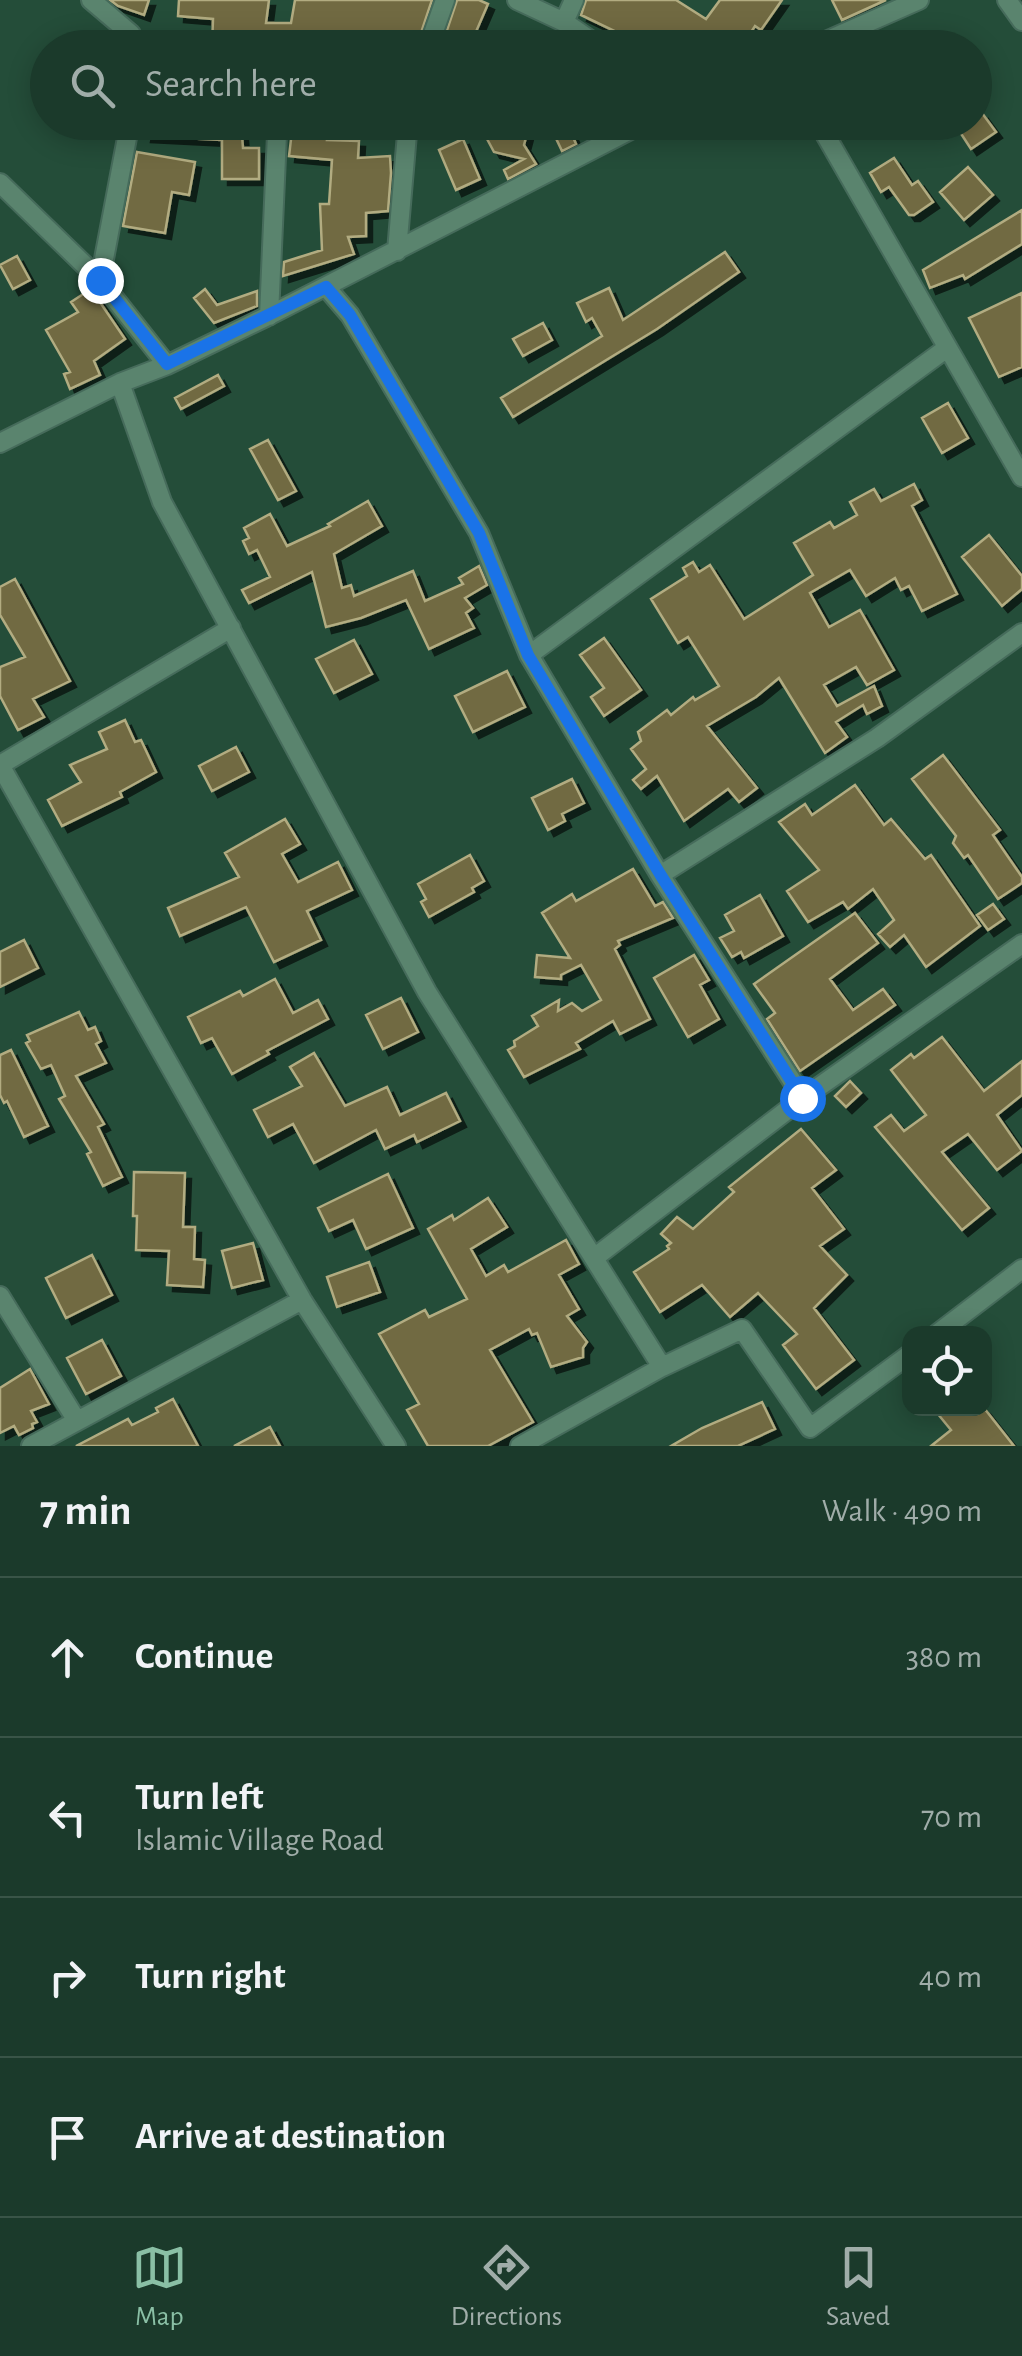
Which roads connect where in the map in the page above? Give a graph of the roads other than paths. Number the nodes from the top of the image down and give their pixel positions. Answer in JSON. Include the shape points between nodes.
{"nodes":[{"id":1,"x":445,"y":0,"type":"edge"},
{"id":2,"x":517,"y":0,"type":"edge"},
{"id":3,"x":574,"y":0,"type":"edge"},
{"id":4,"x":1007,"y":0,"type":"edge"},
{"id":5,"x":911,"y":1,"type":"edge"},
{"id":6,"x":101,"y":3,"type":"edge"},
{"id":7,"x":1022,"y":21,"type":"edge"},
{"id":8,"x":564,"y":22,"type":"junction"},
{"id":9,"x":127,"y":30,"type":"edge"},
{"id":10,"x":434,"y":30,"type":"edge"},
{"id":11,"x":576,"y":30,"type":"edge"},
{"id":12,"x":849,"y":30,"type":"edge"},
{"id":13,"x":127,"y":140,"type":"edge"},
{"id":14,"x":277,"y":140,"type":"edge"},
{"id":15,"x":406,"y":140,"type":"edge"},
{"id":16,"x":611,"y":140,"type":"edge"},
{"id":17,"x":828,"y":140,"type":"edge"},
{"id":18,"x":0,"y":184,"type":"edge"},
{"id":19,"x":396,"y":250,"type":"junction"},
{"id":20,"x":100,"y":280,"type":"junction"},
{"id":21,"x":326,"y":287,"type":"junction"},
{"id":22,"x":268,"y":316,"type":"junction"},
{"id":23,"x":946,"y":348,"type":"junction"},
{"id":24,"x":167,"y":364,"type":"junction"},
{"id":25,"x":120,"y":383,"type":"junction"},
{"id":26,"x":0,"y":443,"type":"edge"},
{"id":27,"x":1022,"y":477,"type":"edge"},
{"id":28,"x":231,"y":628,"type":"junction"},
{"id":29,"x":1022,"y":632,"type":"edge"},
{"id":30,"x":528,"y":655,"type":"junction"},
{"id":31,"x":660,"y":874,"type":"junction"},
{"id":32,"x":1022,"y":944,"type":"edge"},
{"id":33,"x":802,"y":1098,"type":"junction"},
{"id":34,"x":594,"y":1258,"type":"junction"},
{"id":35,"x":1022,"y":1269,"type":"edge"},
{"id":36,"x":0,"y":1296,"type":"edge"},
{"id":37,"x":302,"y":1300,"type":"junction"},
{"id":38,"x":947,"y":1326,"type":"edge"},
{"id":39,"x":902,"y":1360,"type":"edge"},
{"id":40,"x":662,"y":1367,"type":"junction"},
{"id":41,"x":77,"y":1421,"type":"junction"},
{"id":42,"x":810,"y":1428,"type":"junction"},
{"id":43,"x":31,"y":1446,"type":"edge"},
{"id":44,"x":396,"y":1446,"type":"edge"},
{"id":45,"x":520,"y":1446,"type":"edge"},
{"id":46,"x":820,"y":1446,"type":"edge"}],
"edges":[{"from":1,"to":10,"type":"street"},
{"from":2,"to":8,"type":"street"},
{"from":3,"to":8,"type":"street"},
{"from":4,"to":7,"type":"street"},
{"from":5,"to":12,"type":"street"},
{"from":6,"to":9,"type":"street"},
{"from":8,"to":11,"type":"street"},
{"from":13,"to":20,"type":"street"},
{"from":14,"to":22,"type":"street"},
{"from":15,"to":19,"type":"street"},
{"from":16,"to":19,"type":"street"},
{"from":17,"to":23,"type":"street"},
{"from":18,"to":20,"type":"street"},
{"from":19,"to":21,"type":"street"},
{"from":20,"to":24,"type":"street"},
{"from":21,"to":22,"type":"street"},
{"from":21,"to":30,"type":"street","via":[[350,315],[479,533]]},
{"from":22,"to":24,"type":"street"},
{"from":23,"to":27,"type":"street"},
{"from":23,"to":30,"type":"street"},
{"from":24,"to":25,"type":"street"},
{"from":25,"to":26,"type":"street"},
{"from":25,"to":28,"type":"street","via":[[162,502]]},
{"from":28,"to":34,"type":"street","via":[[427,992]]},
{"from":28,"to":37,"type":"street","via":[[0,764]]},
{"from":29,"to":31,"type":"street","via":[[878,738]]},
{"from":30,"to":31,"type":"street"},
{"from":31,"to":33,"type":"street"},
{"from":32,"to":33,"type":"street"},
{"from":33,"to":34,"type":"street"},
{"from":34,"to":40,"type":"street"},
{"from":35,"to":38,"type":"street"},
{"from":36,"to":41,"type":"street"},
{"from":37,"to":41,"type":"street"},
{"from":37,"to":44,"type":"street"},
{"from":39,"to":42,"type":"street"},
{"from":40,"to":42,"type":"street","via":[[742,1329]]},
{"from":40,"to":45,"type":"street"},
{"from":41,"to":43,"type":"street"},
{"from":42,"to":46,"type":"street"}]}
